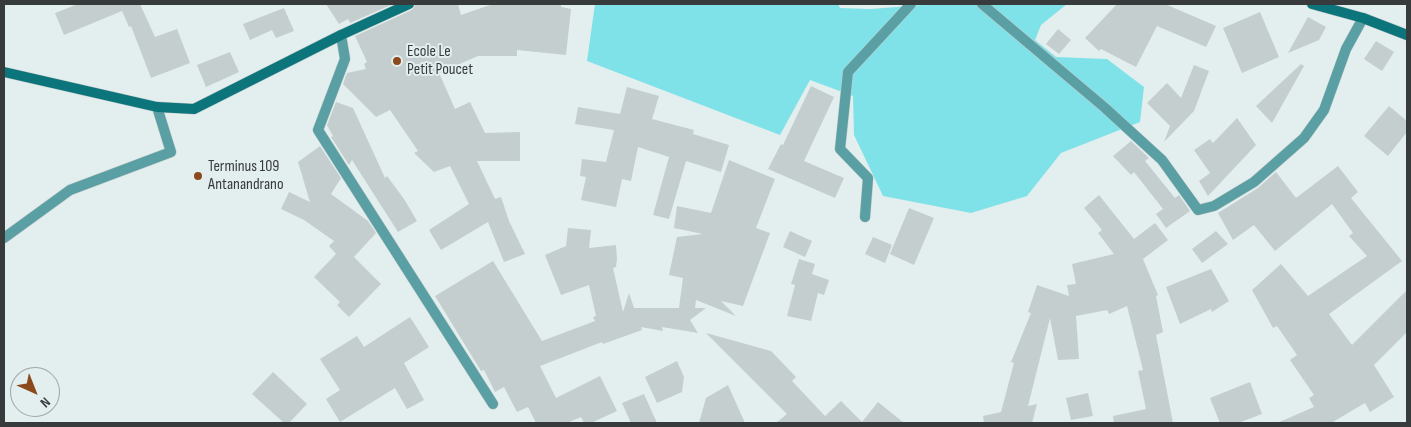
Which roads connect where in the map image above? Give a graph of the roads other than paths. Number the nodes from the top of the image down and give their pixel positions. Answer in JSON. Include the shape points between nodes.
{"nodes":[{"id":1,"x":409,"y":4,"type":"edge"},
{"id":2,"x":911,"y":4,"type":"edge"},
{"id":3,"x":982,"y":4,"type":"edge"},
{"id":4,"x":1312,"y":4,"type":"edge"},
{"id":5,"x":1363,"y":18,"type":"junction"},
{"id":6,"x":341,"y":35,"type":"junction"},
{"id":7,"x":1407,"y":35,"type":"edge"},
{"id":8,"x":4,"y":72,"type":"edge"},
{"id":9,"x":157,"y":107,"type":"junction"},
{"id":10,"x":866,"y":217,"type":"dead end"},
{"id":11,"x":4,"y":238,"type":"edge"},
{"id":12,"x":493,"y":404,"type":"dead end"}],
"edges":[{"from":1,"to":6,"type":"street"},
{"from":2,"to":10,"type":"street","via":[[848,72],[840,149],[868,178]]},
{"from":3,"to":5,"type":"street","via":[[1162,160],[1198,210],[1214,206],[1254,182],[1304,138],[1324,110],[1346,49]]},
{"from":4,"to":5,"type":"street"},
{"from":5,"to":7,"type":"street"},
{"from":6,"to":9,"type":"street","via":[[194,109]]},
{"from":6,"to":12,"type":"street","via":[[344,59],[318,130]]},
{"from":8,"to":9,"type":"street"},
{"from":9,"to":11,"type":"street","via":[[171,152],[70,190]]}]}
